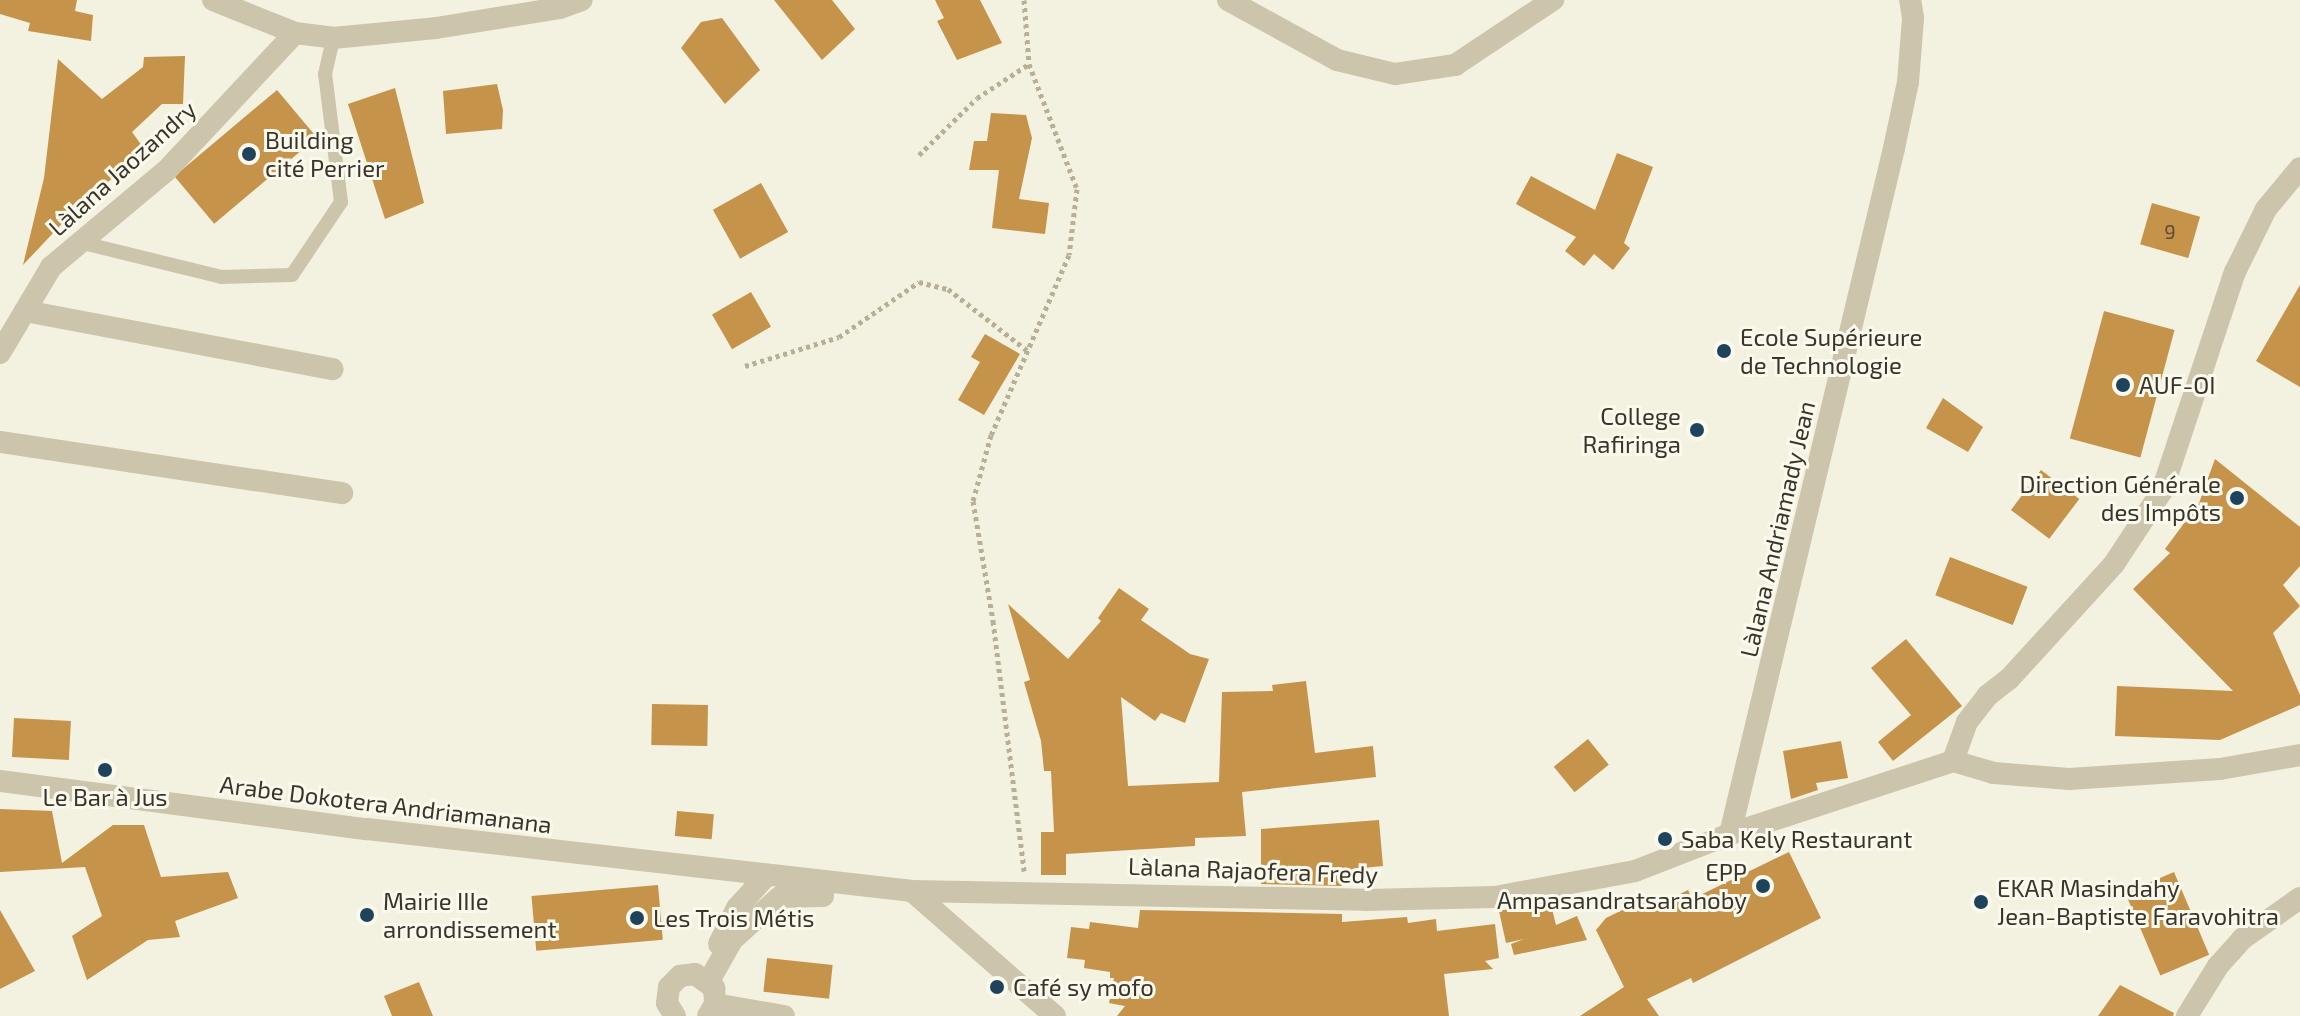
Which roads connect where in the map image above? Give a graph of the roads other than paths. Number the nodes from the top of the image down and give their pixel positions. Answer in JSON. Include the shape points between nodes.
{"nodes":[{"id":1,"x":213,"y":0,"type":"edge"},
{"id":2,"x":582,"y":0,"type":"edge"},
{"id":3,"x":1228,"y":0,"type":"edge"},
{"id":4,"x":1553,"y":0,"type":"edge"},
{"id":5,"x":1910,"y":0,"type":"edge"},
{"id":6,"x":295,"y":33,"type":"junction"},
{"id":7,"x":333,"y":38,"type":"junction"},
{"id":8,"x":2300,"y":168,"type":"edge"},
{"id":9,"x":79,"y":242,"type":"junction"},
{"id":10,"x":25,"y":311,"type":"junction"},
{"id":11,"x":0,"y":353,"type":"edge"},
{"id":12,"x":333,"y":369,"type":"dead end"},
{"id":13,"x":0,"y":442,"type":"edge"},
{"id":14,"x":342,"y":493,"type":"dead end"},
{"id":15,"x":2300,"y":755,"type":"edge"},
{"id":16,"x":1953,"y":761,"type":"junction"},
{"id":17,"x":0,"y":781,"type":"edge"},
{"id":18,"x":1730,"y":834,"type":"junction"},
{"id":19,"x":766,"y":876,"type":"junction"},
{"id":20,"x":912,"y":891,"type":"junction"},
{"id":21,"x":2300,"y":898,"type":"edge"},
{"id":22,"x":706,"y":979,"type":"junction"},
{"id":23,"x":711,"y":1010,"type":"edge"},
{"id":24,"x":668,"y":1014,"type":"edge"},
{"id":25,"x":784,"y":1016,"type":"edge"},
{"id":26,"x":1055,"y":1016,"type":"edge"},
{"id":27,"x":2187,"y":1016,"type":"edge"}],
"edges":[{"from":1,"to":6,"type":"street"},
{"from":2,"to":7,"type":"street","via":[[436,28]]},
{"from":3,"to":4,"type":"street","via":[[1337,60],[1395,74],[1455,65]]},
{"from":5,"to":18,"type":"street","name":"Làlana Andriamady Jean","via":[[1908,82],[1894,148]]},
{"from":6,"to":7,"type":"street"},
{"from":6,"to":9,"type":"street","name":"Làlana Jaozandry","via":[[166,171]]},
{"from":7,"to":9,"type":"lane","via":[[325,74],[341,202],[292,275],[221,277]]},
{"from":8,"to":16,"type":"street","via":[[2266,209],[2235,272],[2162,491],[2114,564],[2009,679],[1987,696],[1967,722]]},
{"from":9,"to":10,"type":"street","name":"Làlana Jaozandry","via":[[51,267]]},
{"from":10,"to":11,"type":"street","name":"Làlana Jaozandry"},
{"from":10,"to":12,"type":"street"},
{"from":13,"to":14,"type":"street"},
{"from":15,"to":16,"type":"street","via":[[2220,769],[2069,779],[2006,775]]},
{"from":16,"to":18,"type":"street","name":"Làlana Rajaofera Fredy"},
{"from":17,"to":19,"type":"street","name":"Arabe Dokotera Andriamanana"},
{"from":18,"to":20,"type":"street","name":"Làlana Rajaofera Fredy","via":[[1635,871],[1495,897],[1365,900]]},
{"from":19,"to":20,"type":"street","name":"Làlana Rajaofera Fredy"},
{"from":19,"to":22,"type":"street","via":[[737,908]]},
{"from":20,"to":22,"type":"street","via":[[780,897],[732,940]]},
{"from":20,"to":26,"type":"street"},
{"from":21,"to":27,"type":"street","via":[[2242,939]]},
{"from":22,"to":23,"type":"street"},
{"from":22,"to":24,"type":"street","via":[[687,974],[674,981],[666,995]]},
{"from":23,"to":25,"type":"street"}]}
